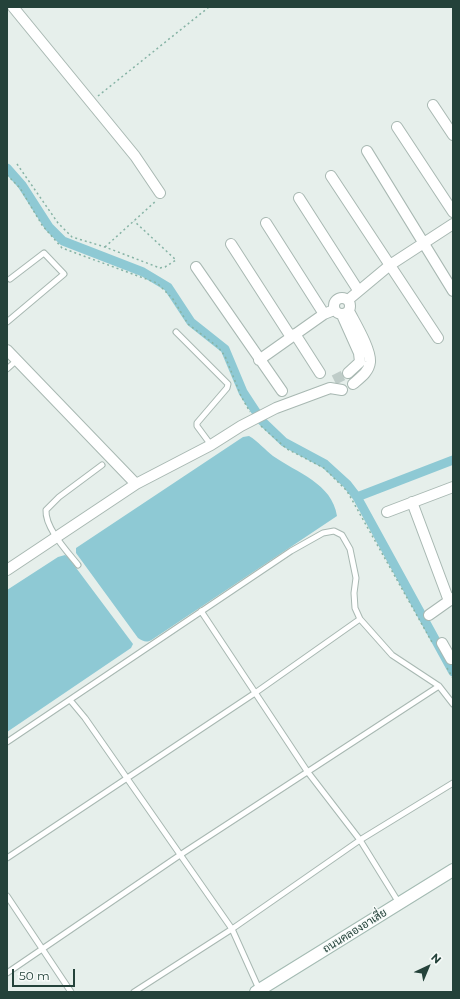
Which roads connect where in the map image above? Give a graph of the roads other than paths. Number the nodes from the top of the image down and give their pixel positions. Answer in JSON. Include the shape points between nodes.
{"nodes":[{"id":1,"x":12,"y":7,"type":"edge"},
{"id":2,"x":433,"y":105,"type":"dead end"},
{"id":3,"x":396,"y":127,"type":"dead end"},
{"id":4,"x":453,"y":135,"type":"edge"},
{"id":5,"x":367,"y":151,"type":"dead end"},
{"id":6,"x":331,"y":176,"type":"dead end"},
{"id":7,"x":160,"y":193,"type":"road end"},
{"id":8,"x":299,"y":198,"type":"dead end"},
{"id":9,"x":453,"y":212,"type":"edge"},
{"id":10,"x":266,"y":223,"type":"dead end"},
{"id":11,"x":453,"y":224,"type":"edge"},
{"id":12,"x":231,"y":244,"type":"dead end"},
{"id":13,"x":424,"y":244,"type":"junction"},
{"id":14,"x":390,"y":265,"type":"junction"},
{"id":15,"x":196,"y":267,"type":"dead end"},
{"id":16,"x":10,"y":279,"type":"dead end"},
{"id":17,"x":358,"y":290,"type":"junction"},
{"id":18,"x":453,"y":291,"type":"edge"},
{"id":19,"x":348,"y":300,"type":"junction"},
{"id":20,"x":337,"y":312,"type":"junction"},
{"id":21,"x":7,"y":322,"type":"edge"},
{"id":22,"x":176,"y":332,"type":"dead end"},
{"id":23,"x":293,"y":336,"type":"junction"},
{"id":24,"x":438,"y":338,"type":"dead end"},
{"id":25,"x":7,"y":350,"type":"edge"},
{"id":26,"x":16,"y":360,"type":"junction"},
{"id":27,"x":259,"y":360,"type":"junction"},
{"id":28,"x":7,"y":369,"type":"edge"},
{"id":29,"x":320,"y":373,"type":"dead end"},
{"id":30,"x":348,"y":373,"type":"tunnel mouth"},
{"id":31,"x":353,"y":384,"type":"tunnel mouth"},
{"id":32,"x":342,"y":390,"type":"tunnel mouth"},
{"id":33,"x":282,"y":391,"type":"dead end"},
{"id":34,"x":211,"y":445,"type":"junction"},
{"id":35,"x":102,"y":465,"type":"dead end"},
{"id":36,"x":136,"y":484,"type":"junction"},
{"id":37,"x":453,"y":487,"type":"edge"},
{"id":38,"x":412,"y":502,"type":"junction"},
{"id":39,"x":387,"y":512,"type":"dead end"},
{"id":40,"x":56,"y":537,"type":"junction"},
{"id":41,"x":78,"y":565,"type":"dead end"},
{"id":42,"x":7,"y":570,"type":"edge"},
{"id":43,"x":451,"y":600,"type":"edge"},
{"id":44,"x":201,"y":611,"type":"junction"},
{"id":45,"x":429,"y":615,"type":"dead end"},
{"id":46,"x":360,"y":619,"type":"junction"},
{"id":47,"x":440,"y":646,"type":"road end"},
{"id":48,"x":451,"y":661,"type":"edge"},
{"id":49,"x":439,"y":686,"type":"junction"},
{"id":50,"x":255,"y":693,"type":"junction"},
{"id":51,"x":70,"y":700,"type":"junction"},
{"id":52,"x":453,"y":704,"type":"edge"},
{"id":53,"x":7,"y":742,"type":"edge"},
{"id":54,"x":307,"y":771,"type":"junction"},
{"id":55,"x":127,"y":779,"type":"junction"},
{"id":56,"x":453,"y":784,"type":"edge"},
{"id":57,"x":360,"y":840,"type":"junction"},
{"id":58,"x":180,"y":855,"type":"junction"},
{"id":59,"x":7,"y":858,"type":"edge"},
{"id":60,"x":453,"y":870,"type":"edge"},
{"id":61,"x":7,"y":896,"type":"edge"},
{"id":62,"x":399,"y":904,"type":"junction"},
{"id":63,"x":232,"y":929,"type":"junction"},
{"id":64,"x":42,"y":949,"type":"junction"},
{"id":65,"x":7,"y":973,"type":"edge"},
{"id":66,"x":258,"y":991,"type":"edge"},
{"id":67,"x":71,"y":992,"type":"edge"},
{"id":68,"x":134,"y":992,"type":"edge"}],
"edges":[{"from":1,"to":7,"type":"street","via":[[135,156]]},
{"from":2,"to":4,"type":"street"},
{"from":3,"to":9,"type":"street"},
{"from":5,"to":13,"type":"street"},
{"from":6,"to":14,"type":"street"},
{"from":8,"to":17,"type":"street"},
{"from":10,"to":20,"type":"street"},
{"from":11,"to":13,"type":"street"},
{"from":12,"to":23,"type":"street"},
{"from":13,"to":14,"type":"street"},
{"from":13,"to":18,"type":"street"},
{"from":14,"to":17,"type":"street"},
{"from":14,"to":24,"type":"street"},
{"from":15,"to":27,"type":"street"},
{"from":16,"to":21,"type":"lane","via":[[44,253],[64,274]]},
{"from":17,"to":19,"type":"street"},
{"from":19,"to":20,"type":"street","via":[[350,305]]},
{"from":19,"to":20,"type":"street","via":[[338,298],[334,302]]},
{"from":20,"to":23,"type":"street"},
{"from":20,"to":30,"type":"street","via":[[360,353],[360,362]]},
{"from":20,"to":31,"type":"street","via":[[366,347],[370,362],[364,375]]},
{"from":22,"to":34,"type":"lane","via":[[228,384],[197,423]]},
{"from":23,"to":27,"type":"street"},
{"from":23,"to":29,"type":"street"},
{"from":25,"to":26,"type":"street"},
{"from":26,"to":28,"type":"lane"},
{"from":26,"to":36,"type":"street"},
{"from":27,"to":33,"type":"street"},
{"from":32,"to":34,"type":"street","via":[[332,384],[276,408]]},
{"from":34,"to":36,"type":"street"},
{"from":35,"to":40,"type":"lane","via":[[46,510],[48,522]]},
{"from":36,"to":40,"type":"street"},
{"from":37,"to":38,"type":"street"},
{"from":38,"to":39,"type":"street"},
{"from":38,"to":43,"type":"street"},
{"from":40,"to":41,"type":"lane"},
{"from":40,"to":42,"type":"street"},
{"from":43,"to":45,"type":"street"},
{"from":44,"to":46,"type":"lane","via":[[291,551],[323,533],[334,531],[342,535],[350,550],[356,578],[355,608]]},
{"from":44,"to":50,"type":"lane"},
{"from":44,"to":51,"type":"lane"},
{"from":46,"to":49,"type":"lane","via":[[392,655]]},
{"from":46,"to":50,"type":"lane"},
{"from":47,"to":48,"type":"street"},
{"from":49,"to":52,"type":"lane"},
{"from":49,"to":54,"type":"lane"},
{"from":50,"to":54,"type":"lane"},
{"from":50,"to":55,"type":"lane"},
{"from":51,"to":53,"type":"lane"},
{"from":51,"to":55,"type":"lane"},
{"from":54,"to":57,"type":"lane"},
{"from":54,"to":58,"type":"lane"},
{"from":55,"to":58,"type":"lane"},
{"from":55,"to":59,"type":"lane"},
{"from":56,"to":57,"type":"lane"},
{"from":57,"to":62,"type":"lane"},
{"from":57,"to":63,"type":"lane"},
{"from":58,"to":63,"type":"lane"},
{"from":58,"to":64,"type":"lane"},
{"from":60,"to":62,"type":"street","name":"ถนนคลองอาเสี่ย"},
{"from":61,"to":64,"type":"lane"},
{"from":62,"to":66,"type":"street","name":"ถนนคลองอาเสี่ย"},
{"from":63,"to":66,"type":"lane"},
{"from":63,"to":68,"type":"lane"},
{"from":64,"to":65,"type":"lane"},
{"from":64,"to":67,"type":"lane"}]}
